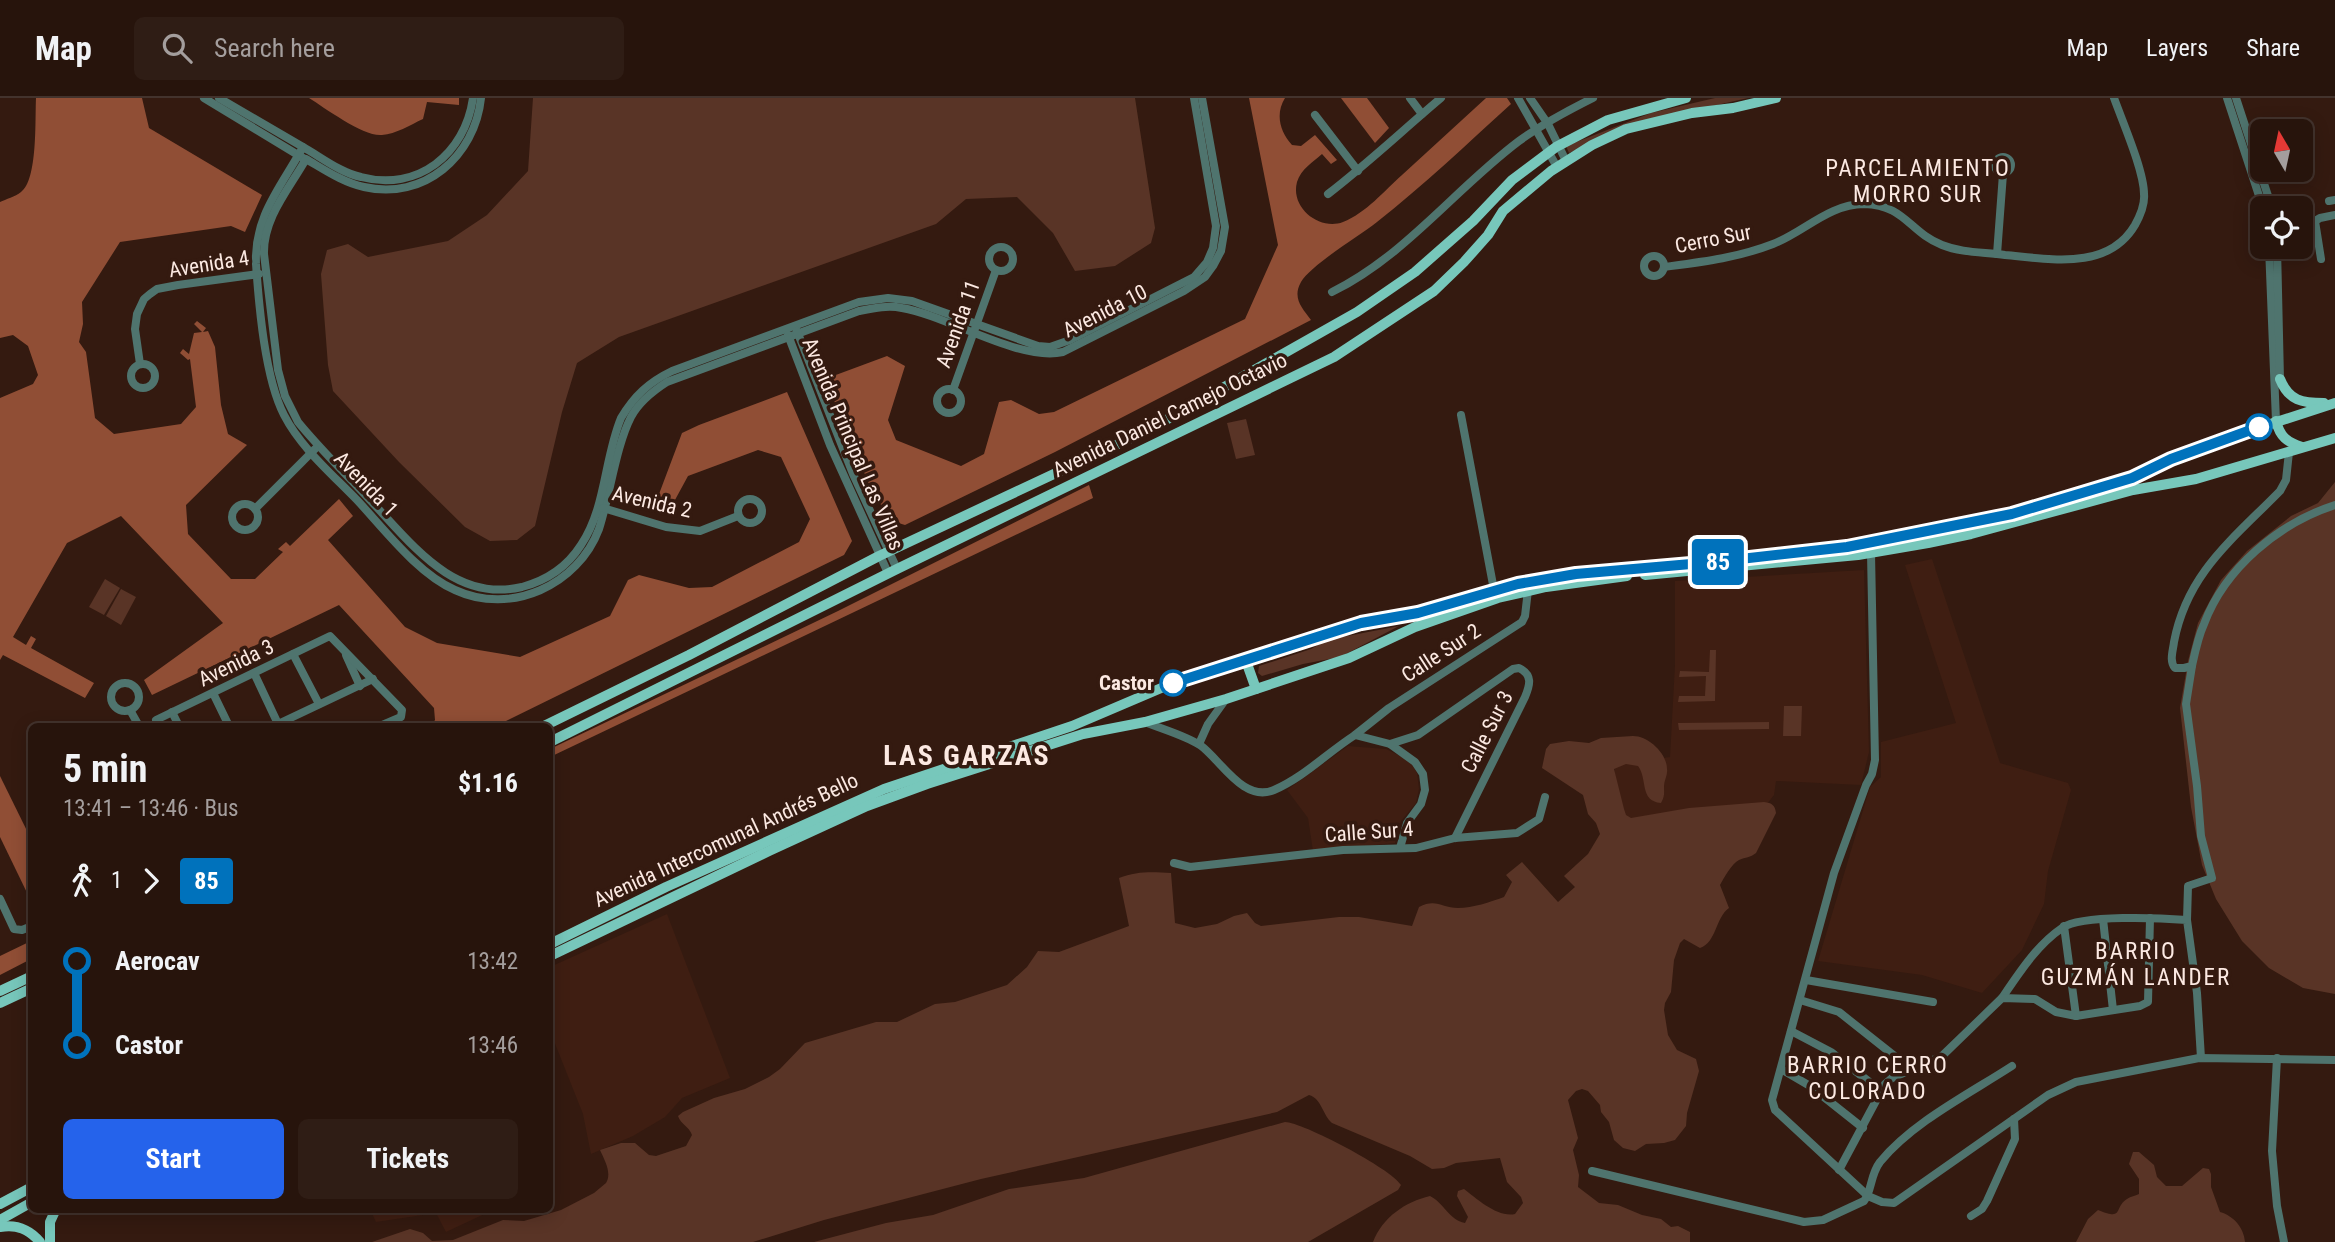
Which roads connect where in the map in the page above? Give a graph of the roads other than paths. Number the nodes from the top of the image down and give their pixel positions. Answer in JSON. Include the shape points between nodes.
{"nodes":[{"id":1,"x":204,"y":98,"type":"edge"},
{"id":2,"x":219,"y":98,"type":"edge"},
{"id":3,"x":473,"y":98,"type":"edge"},
{"id":4,"x":481,"y":98,"type":"edge"},
{"id":5,"x":1194,"y":98,"type":"edge"},
{"id":6,"x":1202,"y":98,"type":"edge"},
{"id":7,"x":1410,"y":98,"type":"edge"},
{"id":8,"x":1441,"y":98,"type":"edge"},
{"id":9,"x":1518,"y":98,"type":"edge"},
{"id":10,"x":1530,"y":98,"type":"edge"},
{"id":11,"x":1593,"y":98,"type":"edge"},
{"id":12,"x":1686,"y":98,"type":"edge"},
{"id":13,"x":1776,"y":98,"type":"edge"},
{"id":14,"x":2115,"y":98,"type":"edge"},
{"id":15,"x":2227,"y":98,"type":"edge"},
{"id":16,"x":2236,"y":98,"type":"edge"},
{"id":17,"x":1422,"y":114,"type":"junction"},
{"id":18,"x":1315,"y":115,"type":"dead end"},
{"id":19,"x":1548,"y":124,"type":"junction"},
{"id":20,"x":1537,"y":131,"type":"junction"},
{"id":21,"x":1559,"y":145,"type":"junction"},
{"id":22,"x":1549,"y":152,"type":"junction"},
{"id":23,"x":305,"y":153,"type":"junction"},
{"id":24,"x":1562,"y":164,"type":"junction"},
{"id":25,"x":1358,"y":171,"type":"junction"},
{"id":26,"x":426,"y":176,"type":"junction"},
{"id":27,"x":2018,"y":176,"type":"dead end"},
{"id":28,"x":1216,"y":193,"type":"junction"},
{"id":29,"x":1328,"y":194,"type":"dead end"},
{"id":30,"x":2259,"y":196,"type":"edge"},
{"id":31,"x":2268,"y":196,"type":"edge"},
{"id":32,"x":2335,"y":215,"type":"edge"},
{"id":33,"x":1997,"y":254,"type":"junction"},
{"id":34,"x":1734,"y":257,"type":"junction"},
{"id":35,"x":2269,"y":259,"type":"edge"},
{"id":36,"x":2277,"y":259,"type":"edge"},
{"id":37,"x":2321,"y":259,"type":"dead end"},
{"id":38,"x":1664,"y":267,"type":"dead end"},
{"id":39,"x":1731,"y":267,"type":"dead end"},
{"id":40,"x":996,"y":271,"type":"dead end"},
{"id":41,"x":261,"y":273,"type":"junction"},
{"id":42,"x":1332,"y":292,"type":"dead end"},
{"id":43,"x":797,"y":329,"type":"junction"},
{"id":44,"x":976,"y":329,"type":"junction"},
{"id":45,"x":787,"y":333,"type":"junction"},
{"id":46,"x":141,"y":364,"type":"dead end"},
{"id":47,"x":2280,"y":379,"type":"joint"},
{"id":48,"x":953,"y":390,"type":"dead end"},
{"id":49,"x":2335,"y":403,"type":"edge"},
{"id":50,"x":1461,"y":415,"type":"dead end"},
{"id":51,"x":2276,"y":421,"type":"junction"},
{"id":52,"x":2335,"y":438,"type":"edge"},
{"id":53,"x":319,"y":445,"type":"junction"},
{"id":54,"x":2303,"y":447,"type":"junction"},
{"id":55,"x":311,"y":452,"type":"junction"},
{"id":56,"x":2289,"y":452,"type":"junction"},
{"id":57,"x":366,"y":495,"type":"junction"},
{"id":58,"x":358,"y":502,"type":"junction"},
{"id":59,"x":2335,"y":505,"type":"edge"},
{"id":60,"x":601,"y":508,"type":"junction"},
{"id":61,"x":255,"y":509,"type":"dead end"},
{"id":62,"x":738,"y":516,"type":"dead end"},
{"id":63,"x":1871,"y":553,"type":"junction"},
{"id":64,"x":884,"y":554,"type":"junction"},
{"id":65,"x":892,"y":571,"type":"junction"},
{"id":66,"x":1494,"y":590,"type":"junction"},
{"id":67,"x":1528,"y":590,"type":"junction"},
{"id":68,"x":344,"y":649,"type":"junction"},
{"id":69,"x":293,"y":654,"type":"junction"},
{"id":70,"x":1246,"y":661,"type":"junction"},
{"id":71,"x":2192,"y":666,"type":"junction"},
{"id":72,"x":254,"y":673,"type":"junction"},
{"id":73,"x":373,"y":679,"type":"junction"},
{"id":74,"x":360,"y":686,"type":"junction"},
{"id":75,"x":1256,"y":689,"type":"junction"},
{"id":76,"x":213,"y":694,"type":"junction"},
{"id":77,"x":1226,"y":699,"type":"junction"},
{"id":78,"x":318,"y":704,"type":"junction"},
{"id":79,"x":130,"y":710,"type":"dead end"},
{"id":80,"x":172,"y":712,"type":"junction"},
{"id":81,"x":156,"y":720,"type":"dead end"},
{"id":82,"x":1145,"y":722,"type":"junction"},
{"id":83,"x":137,"y":723,"type":"edge"},
{"id":84,"x":178,"y":723,"type":"edge"},
{"id":85,"x":228,"y":723,"type":"edge"},
{"id":86,"x":277,"y":723,"type":"edge"},
{"id":87,"x":282,"y":723,"type":"edge"},
{"id":88,"x":387,"y":723,"type":"edge"},
{"id":89,"x":550,"y":723,"type":"edge"},
{"id":90,"x":1355,"y":735,"type":"junction"},
{"id":91,"x":553,"y":740,"type":"edge"},
{"id":92,"x":1199,"y":744,"type":"junction"},
{"id":93,"x":1390,"y":744,"type":"junction"},
{"id":94,"x":1545,"y":797,"type":"dead end"},
{"id":95,"x":1455,"y":838,"type":"junction"},
{"id":96,"x":1400,"y":848,"type":"junction"},
{"id":97,"x":1174,"y":863,"type":"dead end"},
{"id":98,"x":0,"y":899,"type":"edge"},
{"id":99,"x":3,"y":911,"type":"edge"},
{"id":100,"x":2150,"y":918,"type":"junction"},
{"id":101,"x":2103,"y":919,"type":"junction"},
{"id":102,"x":2187,"y":920,"type":"junction"},
{"id":103,"x":2064,"y":926,"type":"junction"},
{"id":104,"x":28,"y":928,"type":"edge"},
{"id":105,"x":553,"y":943,"type":"edge"},
{"id":106,"x":553,"y":955,"type":"edge"},
{"id":107,"x":28,"y":978,"type":"edge"},
{"id":108,"x":1806,"y":981,"type":"junction"},
{"id":109,"x":28,"y":990,"type":"edge"},
{"id":110,"x":0,"y":991,"type":"edge"},
{"id":111,"x":2002,"y":998,"type":"junction"},
{"id":112,"x":1800,"y":1000,"type":"junction"},
{"id":113,"x":1933,"y":1002,"type":"dead end"},
{"id":114,"x":0,"y":1003,"type":"edge"},
{"id":115,"x":2113,"y":1010,"type":"junction"},
{"id":116,"x":2076,"y":1016,"type":"junction"},
{"id":117,"x":1791,"y":1031,"type":"junction"},
{"id":118,"x":2201,"y":1058,"type":"junction"},
{"id":119,"x":2277,"y":1058,"type":"junction"},
{"id":120,"x":2335,"y":1060,"type":"edge"},
{"id":121,"x":2012,"y":1066,"type":"dead end"},
{"id":122,"x":1782,"y":1069,"type":"junction"},
{"id":123,"x":1911,"y":1069,"type":"junction"},
{"id":124,"x":1881,"y":1091,"type":"junction"},
{"id":125,"x":2014,"y":1119,"type":"junction"},
{"id":126,"x":1863,"y":1128,"type":"junction"},
{"id":127,"x":1839,"y":1170,"type":"junction"},
{"id":128,"x":1592,"y":1171,"type":"dead end"},
{"id":129,"x":28,"y":1189,"type":"edge"},
{"id":130,"x":1868,"y":1196,"type":"junction"},
{"id":131,"x":0,"y":1204,"type":"edge"},
{"id":132,"x":28,"y":1204,"type":"edge"},
{"id":133,"x":54,"y":1213,"type":"edge"},
{"id":134,"x":1971,"y":1216,"type":"dead end"},
{"id":135,"x":0,"y":1220,"type":"edge"},
{"id":136,"x":0,"y":1227,"type":"edge"},
{"id":137,"x":40,"y":1242,"type":"edge"},
{"id":138,"x":50,"y":1242,"type":"edge"},
{"id":139,"x":2284,"y":1242,"type":"edge"}],
"edges":[{"from":1,"to":23,"type":"street"},
{"from":2,"to":23,"type":"street"},
{"from":3,"to":26,"type":"street","via":[[470,115],[452,150]]},
{"from":4,"to":26,"type":"street","via":[[468,142],[452,163]]},
{"from":5,"to":28,"type":"street","name":"Avenida 10"},
{"from":6,"to":28,"type":"street","name":"Avenida 10"},
{"from":7,"to":17,"type":"street"},
{"from":8,"to":17,"type":"street"},
{"from":9,"to":20,"type":"street"},
{"from":10,"to":19,"type":"street"},
{"from":11,"to":19,"type":"street"},
{"from":12,"to":21,"type":"main road","name":"Avenida Daniel Camejo Octavio","via":[[1608,120]]},
{"from":13,"to":24,"type":"main road","name":"Avenida Daniel Camejo Octavio","via":[[1626,130]]},
{"from":14,"to":33,"type":"street","name":"Cerro Sur","via":[[2144,196],[2132,231],[2109,251],[2092,258]]},
{"from":15,"to":30,"type":"street"},
{"from":16,"to":31,"type":"street"},
{"from":17,"to":25,"type":"street"},
{"from":18,"to":25,"type":"street"},
{"from":19,"to":20,"type":"street"},
{"from":19,"to":21,"type":"street"},
{"from":20,"to":22,"type":"street"},
{"from":20,"to":42,"type":"street","via":[[1423,228]]},
{"from":21,"to":22,"type":"main road","name":"Avenida Daniel Camejo Octavio"},
{"from":21,"to":24,"type":"street"},
{"from":22,"to":24,"type":"street"},
{"from":22,"to":64,"type":"main road","name":"Avenida Daniel Camejo Octavio","via":[[1512,180],[1415,272],[1357,312],[1150,429]]},
{"from":23,"to":26,"type":"street","via":[[346,181],[368,188],[387,191]]},
{"from":23,"to":41,"type":"street","name":"Avenida 1","via":[[271,210]]},
{"from":24,"to":65,"type":"main road","name":"Avenida Daniel Camejo Octavio","via":[[1503,211],[1480,244],[1434,291],[1334,357]]},
{"from":25,"to":29,"type":"street"},
{"from":27,"to":33,"type":"street","via":[[2006,172]]},
{"from":28,"to":44,"type":"street","name":"Avenida 10","via":[[1224,213],[1224,237],[1213,266],[1195,285],[1052,355],[1029,352]]},
{"from":32,"to":37,"type":"street","via":[[2315,221]]},
{"from":33,"to":34,"type":"street","name":"Cerro Sur","via":[[1950,248],[1921,233],[1892,209],[1859,204]]},
{"from":34,"to":38,"type":"street","name":"Cerro Sur"},
{"from":34,"to":39,"type":"street"},
{"from":35,"to":51,"type":"street"},
{"from":36,"to":47,"type":"street"},
{"from":40,"to":44,"type":"street","name":"Avenida 11"},
{"from":41,"to":46,"type":"street","name":"Avenida 4","via":[[178,285],[150,294],[136,321]]},
{"from":41,"to":53,"type":"street","name":"Avenida 1","via":[[285,396],[298,422]]},
{"from":41,"to":55,"type":"street","name":"Avenida 1","via":[[273,388],[292,429]]},
{"from":43,"to":44,"type":"street","name":"Avenida 10","via":[[869,304],[900,307]]},
{"from":43,"to":45,"type":"street","name":"Avenida 10"},
{"from":43,"to":64,"type":"street","name":"Avenida Principal Las Villas"},
{"from":44,"to":48,"type":"street","name":"Avenida 11"},
{"from":45,"to":60,"type":"street","name":"Avenida 1","via":[[672,370],[646,385],[616,429]]},
{"from":45,"to":64,"type":"street","name":"Avenida Principal Las Villas","via":[[833,453]]},
{"from":47,"to":49,"type":"main road","via":[[2294,399]]},
{"from":49,"to":51,"type":"main road","name":"Avenida Intercomunal Andrés Bello"},
{"from":50,"to":66,"type":"street"},
{"from":51,"to":54,"type":"main road","via":[[2279,433]]},
{"from":51,"to":66,"type":"main road","name":"Avenida Intercomunal Andrés Bello","via":[[2132,478],[2012,514],[1847,547],[1576,574]]},
{"from":52,"to":54,"type":"main road","name":"Avenida Intercomunal Andrés Bello"},
{"from":53,"to":55,"type":"street"},
{"from":53,"to":57,"type":"street","name":"Avenida 1"},
{"from":54,"to":56,"type":"main road","name":"Avenida Intercomunal Andrés Bello"},
{"from":55,"to":58,"type":"street","name":"Avenida 1"},
{"from":55,"to":61,"type":"street"},
{"from":56,"to":63,"type":"main road","name":"Avenida Intercomunal Andrés Bello","via":[[1971,534]]},
{"from":56,"to":71,"type":"street","via":[[2280,491],[2213,560],[2186,601],[2172,664],[2180,669]]},
{"from":57,"to":58,"type":"street"},
{"from":57,"to":60,"type":"street","name":"Avenida 1","via":[[432,565],[464,584],[497,590],[528,585],[561,570]]},
{"from":58,"to":60,"type":"street","name":"Avenida 1","via":[[440,581],[455,591],[494,600],[537,593],[563,578],[595,539]]},
{"from":59,"to":71,"type":"street","via":[[2298,519],[2239,568],[2222,588],[2204,623]]},
{"from":60,"to":62,"type":"street","name":"Avenida 2","via":[[666,527],[700,531]]},
{"from":63,"to":67,"type":"main road","name":"Avenida Intercomunal Andrés Bello","via":[[1596,579]]},
{"from":63,"to":108,"type":"street","via":[[1875,760],[1834,873]]},
{"from":64,"to":65,"type":"street","name":"Avenida Principal Las Villas"},
{"from":64,"to":89,"type":"main road","name":"Avenida Daniel Camejo Octavio"},
{"from":65,"to":91,"type":"main road","name":"Avenida Daniel Camejo Octavio"},
{"from":66,"to":70,"type":"main road","name":"Avenida Intercomunal Andrés Bello","via":[[1418,613],[1361,623]]},
{"from":67,"to":75,"type":"main road","name":"Avenida Intercomunal Andrés Bello","via":[[1429,622],[1349,658]]},
{"from":67,"to":90,"type":"street","name":"Calle Sur 2","via":[[1522,622]]},
{"from":68,"to":69,"type":"street","name":"Avenida 3","via":[[329,636]]},
{"from":68,"to":73,"type":"street"},
{"from":68,"to":74,"type":"street"},
{"from":69,"to":72,"type":"street","name":"Avenida 3"},
{"from":69,"to":78,"type":"street"},
{"from":70,"to":75,"type":"main road"},
{"from":70,"to":105,"type":"main road","name":"Avenida Intercomunal Andrés Bello","via":[[884,789]]},
{"from":71,"to":102,"type":"street","via":[[2186,704],[2201,836],[2211,878],[2188,886]]},
{"from":72,"to":76,"type":"street","name":"Avenida 3"},
{"from":72,"to":86,"type":"street"},
{"from":73,"to":74,"type":"street"},
{"from":73,"to":88,"type":"street","via":[[402,710],[401,717]]},
{"from":74,"to":78,"type":"street"},
{"from":75,"to":77,"type":"main road","name":"Avenida Intercomunal Andrés Bello"},
{"from":76,"to":80,"type":"street","name":"Avenida 3"},
{"from":76,"to":85,"type":"street"},
{"from":77,"to":82,"type":"main road","name":"Avenida Intercomunal Andrés Bello"},
{"from":77,"to":92,"type":"street"},
{"from":78,"to":87,"type":"street"},
{"from":79,"to":83,"type":"street"},
{"from":80,"to":81,"type":"street","name":"Avenida 3"},
{"from":80,"to":84,"type":"street"},
{"from":82,"to":92,"type":"street"},
{"from":82,"to":106,"type":"main road","name":"Avenida Intercomunal Andrés Bello","via":[[1083,734],[894,795]]},
{"from":90,"to":92,"type":"street","name":"Calle Sur 2","via":[[1320,762],[1266,792],[1251,791],[1239,783]]},
{"from":90,"to":93,"type":"street"},
{"from":93,"to":95,"type":"street","name":"Calle Sur 3","via":[[1418,735],[1513,669],[1519,668],[1529,677],[1531,685]]},
{"from":93,"to":96,"type":"street","via":[[1415,762],[1425,790]]},
{"from":94,"to":95,"type":"street","name":"Calle Sur 4","via":[[1539,819],[1524,830]]},
{"from":95,"to":96,"type":"street","name":"Calle Sur 4"},
{"from":96,"to":97,"type":"street","name":"Calle Sur 4","via":[[1190,867]]},
{"from":98,"to":99,"type":"street"},
{"from":99,"to":104,"type":"street","via":[[14,929]]},
{"from":100,"to":101,"type":"street"},
{"from":100,"to":102,"type":"street"},
{"from":100,"to":115,"type":"street","via":[[2148,1002]]},
{"from":101,"to":103,"type":"street"},
{"from":101,"to":115,"type":"street"},
{"from":102,"to":118,"type":"street"},
{"from":103,"to":111,"type":"street","via":[[2039,949]]},
{"from":103,"to":116,"type":"street"},
{"from":107,"to":110,"type":"main road"},
{"from":108,"to":112,"type":"street"},
{"from":108,"to":113,"type":"street"},
{"from":109,"to":114,"type":"main road"},
{"from":111,"to":116,"type":"street","via":[[2035,999],[2056,1012]]},
{"from":111,"to":123,"type":"street","via":[[1942,1056]]},
{"from":112,"to":117,"type":"street"},
{"from":112,"to":123,"type":"street","via":[[1839,1012]]},
{"from":115,"to":116,"type":"street"},
{"from":117,"to":122,"type":"street"},
{"from":117,"to":124,"type":"street","via":[[1831,1052]]},
{"from":118,"to":119,"type":"street"},
{"from":118,"to":125,"type":"street","via":[[2076,1082]]},
{"from":119,"to":120,"type":"street"},
{"from":119,"to":139,"type":"street","via":[[2272,1151]]},
{"from":121,"to":130,"type":"street","via":[[1892,1148],[1877,1165]]},
{"from":122,"to":126,"type":"street"},
{"from":122,"to":127,"type":"street","via":[[1772,1100],[1775,1110]]},
{"from":123,"to":124,"type":"street","via":[[1892,1078]]},
{"from":124,"to":126,"type":"street"},
{"from":125,"to":130,"type":"street","via":[[1894,1203]]},
{"from":125,"to":134,"type":"street","via":[[2015,1139],[1987,1201]]},
{"from":126,"to":127,"type":"street"},
{"from":127,"to":130,"type":"street"},
{"from":128,"to":130,"type":"street","via":[[1804,1222],[1824,1220],[1859,1205]]},
{"from":129,"to":131,"type":"main road"},
{"from":132,"to":135,"type":"main road"},
{"from":133,"to":138,"type":"main road"},
{"from":136,"to":137,"type":"main road","via":[[23,1228]]}]}
